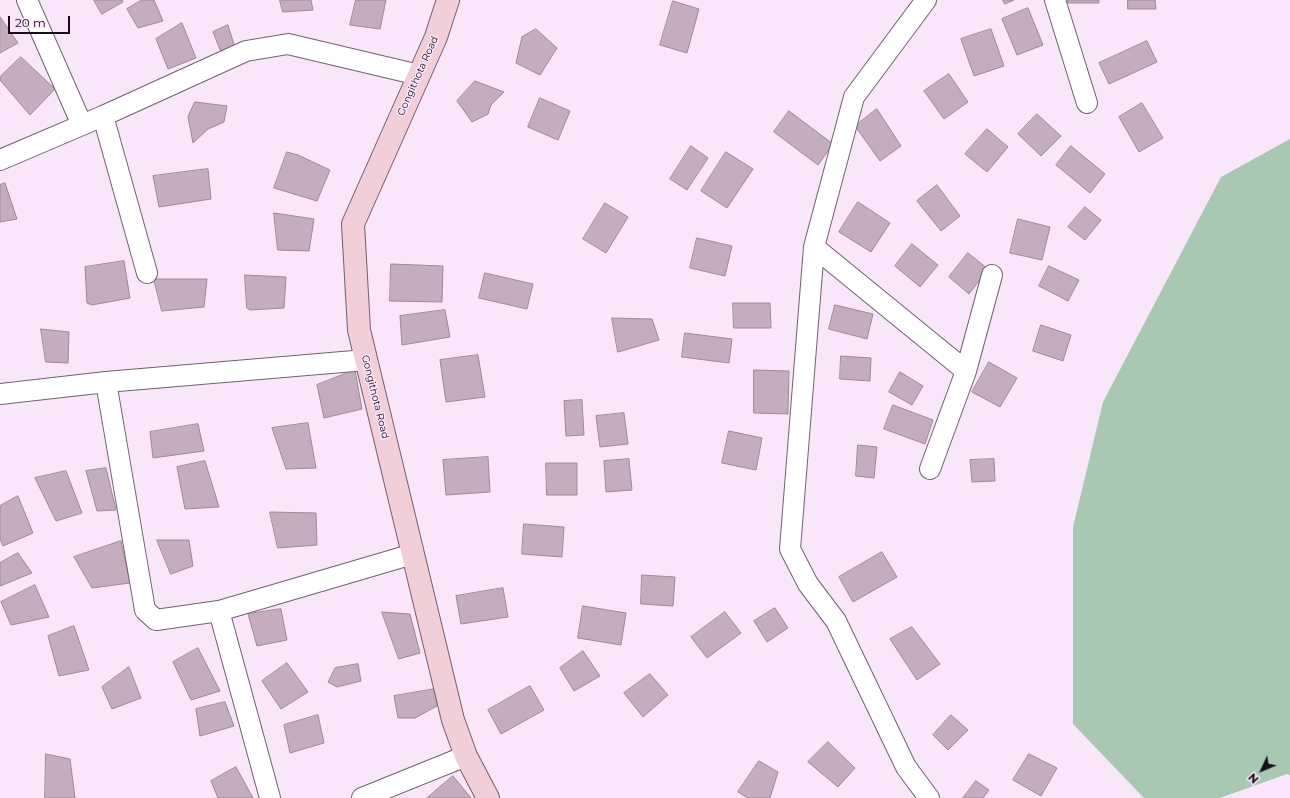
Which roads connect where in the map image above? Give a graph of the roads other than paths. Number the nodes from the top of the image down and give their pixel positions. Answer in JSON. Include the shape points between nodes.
{"nodes":[{"id":1,"x":27,"y":0,"type":"edge"},
{"id":2,"x":448,"y":0,"type":"edge"},
{"id":3,"x":926,"y":0,"type":"edge"},
{"id":4,"x":1056,"y":0,"type":"edge"},
{"id":5,"x":419,"y":75,"type":"junction"},
{"id":6,"x":1087,"y":103,"type":"dead end"},
{"id":7,"x":103,"y":116,"type":"junction"},
{"id":8,"x":82,"y":125,"type":"junction"},
{"id":9,"x":0,"y":160,"type":"edge"},
{"id":10,"x":814,"y":247,"type":"junction"},
{"id":11,"x":147,"y":273,"type":"dead end"},
{"id":12,"x":992,"y":275,"type":"dead end"},
{"id":13,"x":366,"y":360,"type":"junction"},
{"id":14,"x":966,"y":371,"type":"junction"},
{"id":15,"x":106,"y":382,"type":"junction"},
{"id":16,"x":0,"y":394,"type":"edge"},
{"id":17,"x":930,"y":469,"type":"dead end"},
{"id":18,"x":413,"y":554,"type":"junction"},
{"id":19,"x":219,"y":611,"type":"junction"},
{"id":20,"x":466,"y":756,"type":"junction"},
{"id":21,"x":270,"y":798,"type":"edge"},
{"id":22,"x":362,"y":798,"type":"edge"},
{"id":23,"x":488,"y":798,"type":"edge"},
{"id":24,"x":929,"y":798,"type":"edge"}],
"edges":[{"from":1,"to":8,"type":"street"},
{"from":2,"to":5,"type":"street","name":"Gongithota Road"},
{"from":3,"to":10,"type":"street","via":[[854,97]]},
{"from":4,"to":6,"type":"street"},
{"from":5,"to":7,"type":"street","via":[[288,44],[246,51]]},
{"from":5,"to":13,"type":"street","name":"Gongithota Road","via":[[353,224],[359,330]]},
{"from":7,"to":8,"type":"street"},
{"from":7,"to":11,"type":"street"},
{"from":8,"to":9,"type":"street"},
{"from":10,"to":14,"type":"street"},
{"from":10,"to":24,"type":"street","via":[[790,549],[808,584],[836,621],[906,767]]},
{"from":12,"to":14,"type":"street"},
{"from":13,"to":15,"type":"street"},
{"from":13,"to":18,"type":"street","name":"Gongithota Road"},
{"from":14,"to":17,"type":"street"},
{"from":15,"to":16,"type":"street"},
{"from":15,"to":19,"type":"street","via":[[144,610],[156,620]]},
{"from":18,"to":19,"type":"street"},
{"from":18,"to":20,"type":"street","name":"Gongithota Road","via":[[453,720]]},
{"from":19,"to":21,"type":"street"},
{"from":20,"to":22,"type":"street"},
{"from":20,"to":23,"type":"street","name":"Gongithota Road"}]}
